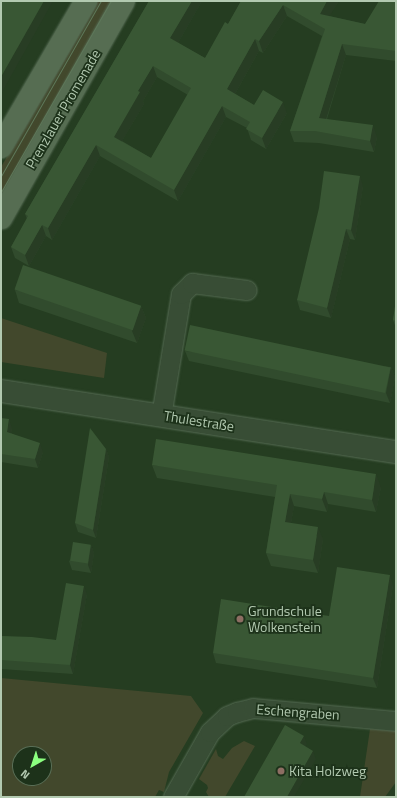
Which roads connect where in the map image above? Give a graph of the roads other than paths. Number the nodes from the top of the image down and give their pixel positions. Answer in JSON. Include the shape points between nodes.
{"nodes":[{"id":1,"x":86,"y":1,"type":"edge"},
{"id":2,"x":124,"y":1,"type":"edge"},
{"id":3,"x":1,"y":147,"type":"edge"},
{"id":4,"x":1,"y":218,"type":"edge"},
{"id":5,"x":247,"y":290,"type":"dead end"},
{"id":6,"x":1,"y":391,"type":"edge"},
{"id":7,"x":161,"y":416,"type":"junction"},
{"id":8,"x":396,"y":452,"type":"edge"},
{"id":9,"x":396,"y":721,"type":"edge"},
{"id":10,"x":173,"y":797,"type":"edge"}],
"edges":[{"from":1,"to":3,"type":"main road"},
{"from":2,"to":4,"type":"main road","name":"Prenzlauer Promenade"},
{"from":5,"to":7,"type":"street","via":[[192,283],[181,294]]},
{"from":6,"to":7,"type":"street","name":"Thulestraße"},
{"from":7,"to":8,"type":"street","name":"Thulestraße"},
{"from":9,"to":10,"type":"street","name":"Eschengraben","via":[[253,708],[237,712],[226,716],[210,732]]}]}
